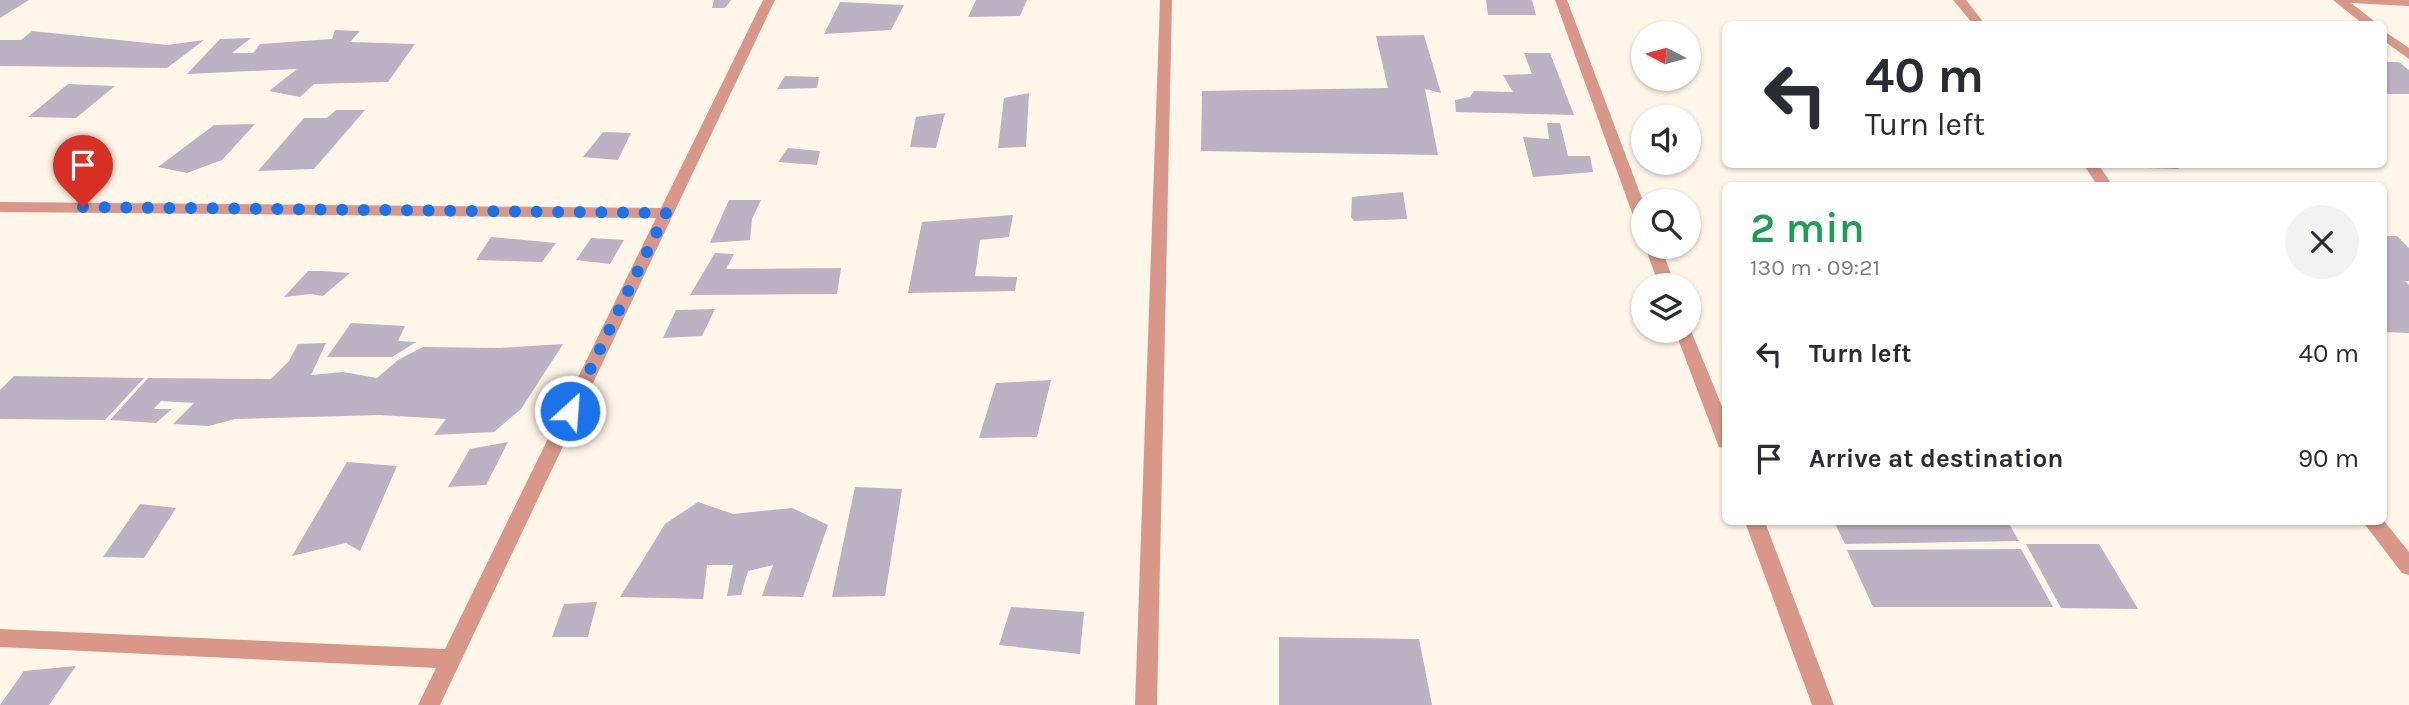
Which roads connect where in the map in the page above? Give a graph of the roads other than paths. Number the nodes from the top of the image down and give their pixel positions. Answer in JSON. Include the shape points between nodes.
{"nodes":[{"id":1,"x":769,"y":0,"type":"edge"},
{"id":2,"x":1166,"y":0,"type":"edge"},
{"id":3,"x":1561,"y":0,"type":"edge"},
{"id":4,"x":1959,"y":0,"type":"edge"},
{"id":5,"x":2339,"y":0,"type":"edge"},
{"id":6,"x":2354,"y":0,"type":"edge"},
{"id":7,"x":2409,"y":2,"type":"edge"},
{"id":8,"x":1976,"y":21,"type":"edge"},
{"id":9,"x":2367,"y":21,"type":"edge"},
{"id":10,"x":2387,"y":37,"type":"edge"},
{"id":11,"x":2409,"y":55,"type":"edge"},
{"id":12,"x":1631,"y":189,"type":"edge"},
{"id":13,"x":0,"y":207,"type":"edge"},
{"id":14,"x":666,"y":213,"type":"junction"},
{"id":15,"x":1689,"y":343,"type":"edge"},
{"id":16,"x":1722,"y":431,"type":"edge"},
{"id":17,"x":1756,"y":525,"type":"edge"},
{"id":18,"x":2375,"y":525,"type":"edge"},
{"id":19,"x":2409,"y":567,"type":"edge"},
{"id":20,"x":0,"y":638,"type":"edge"},
{"id":21,"x":450,"y":659,"type":"junction"},
{"id":22,"x":429,"y":705,"type":"edge"},
{"id":23,"x":1146,"y":705,"type":"edge"},
{"id":24,"x":1823,"y":705,"type":"edge"}],
"edges":[{"from":1,"to":14,"type":"street"},
{"from":2,"to":23,"type":"street"},
{"from":3,"to":12,"type":"street"},
{"from":4,"to":8,"type":"street"},
{"from":5,"to":9,"type":"street"},
{"from":6,"to":7,"type":"street"},
{"from":10,"to":11,"type":"street"},
{"from":13,"to":14,"type":"street"},
{"from":14,"to":21,"type":"street"},
{"from":15,"to":16,"type":"street"},
{"from":17,"to":24,"type":"street"},
{"from":18,"to":19,"type":"street"},
{"from":20,"to":21,"type":"street"},
{"from":21,"to":22,"type":"street"}]}
